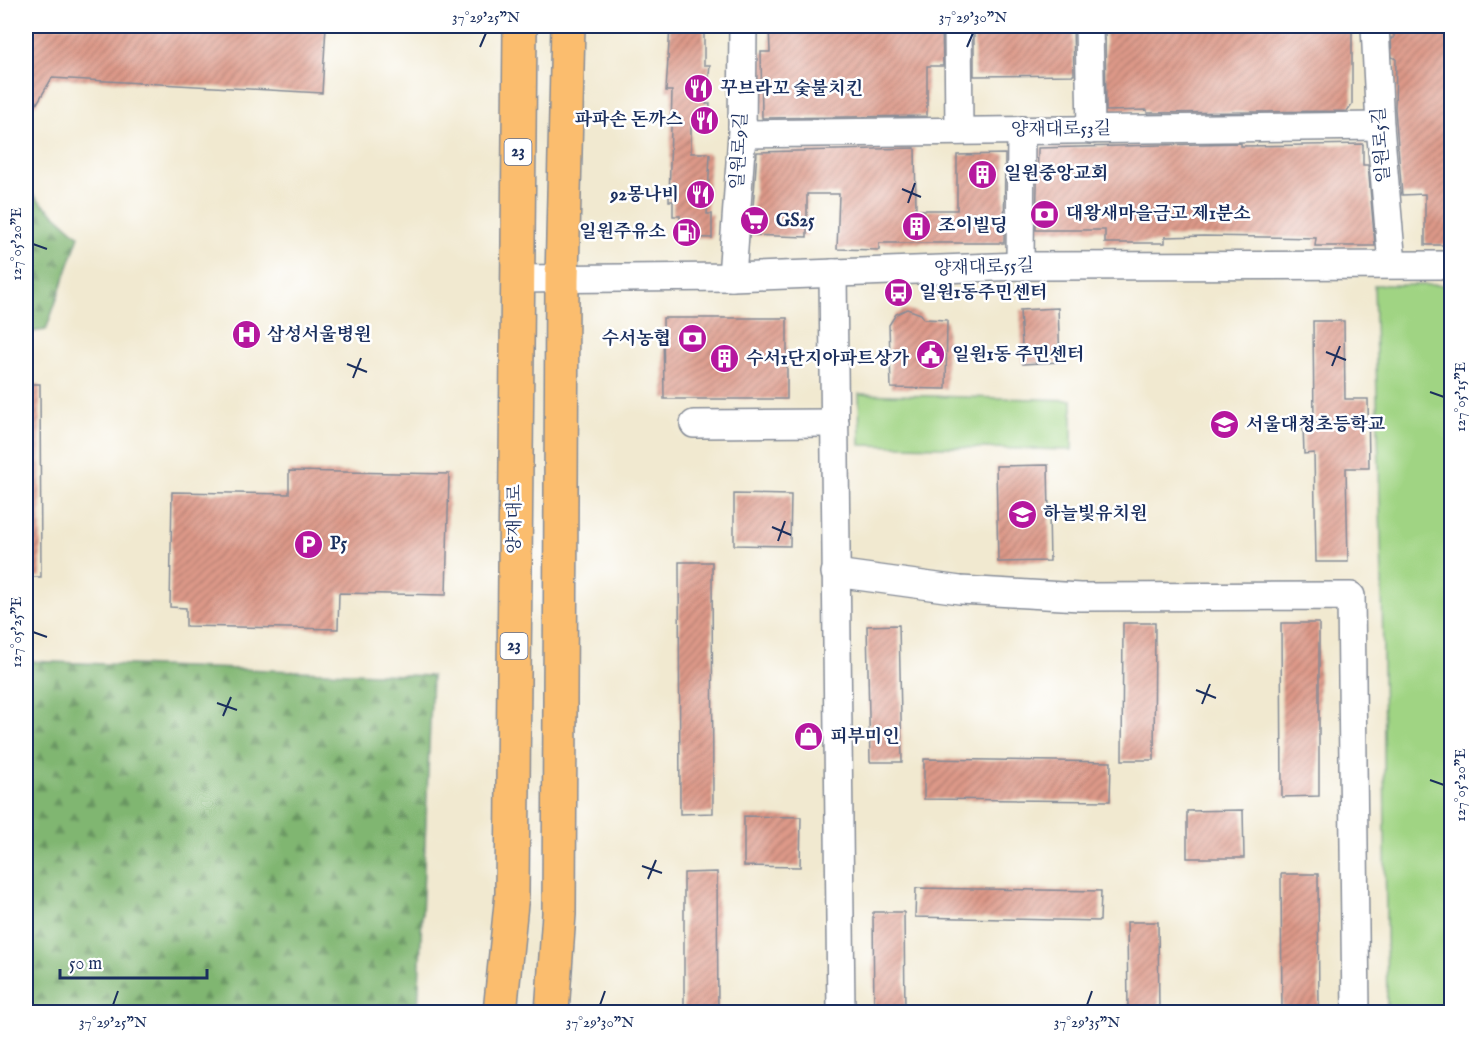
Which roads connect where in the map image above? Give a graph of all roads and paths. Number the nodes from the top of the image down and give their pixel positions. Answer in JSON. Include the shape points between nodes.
{"nodes":[{"id":1,"x":520,"y":26,"type":"edge"},
{"id":2,"x":568,"y":26,"type":"edge"},
{"id":3,"x":743,"y":26,"type":"edge"},
{"id":4,"x":958,"y":26,"type":"edge"},
{"id":5,"x":1089,"y":26,"type":"edge"},
{"id":6,"x":1375,"y":26,"type":"edge"},
{"id":7,"x":1380,"y":126,"type":"junction"},
{"id":8,"x":1022,"y":130,"type":"junction"},
{"id":9,"x":1090,"y":130,"type":"junction"},
{"id":10,"x":959,"y":131,"type":"junction"},
{"id":11,"x":742,"y":134,"type":"junction"},
{"id":12,"x":1392,"y":264,"type":"junction"},
{"id":13,"x":1452,"y":265,"type":"edge"},
{"id":14,"x":1020,"y":267,"type":"junction"},
{"id":15,"x":833,"y":273,"type":"junction"},
{"id":16,"x":732,"y":277,"type":"junction"},
{"id":17,"x":516,"y":279,"type":"junction"},
{"id":18,"x":562,"y":279,"type":"junction"},
{"id":19,"x":835,"y":423,"type":"junction"},
{"id":20,"x":694,"y":424,"type":"dead end"},
{"id":21,"x":836,"y":573,"type":"junction"},
{"id":22,"x":500,"y":1012,"type":"edge"},
{"id":23,"x":552,"y":1012,"type":"edge"},
{"id":24,"x":841,"y":1012,"type":"edge"},
{"id":25,"x":1356,"y":1012,"type":"edge"}],
"edges":[{"from":1,"to":17,"type":"main road","name":"양재대로","number":"23"},
{"from":2,"to":18,"type":"main road"},
{"from":3,"to":11,"type":"street","name":"일원로9길"},
{"from":4,"to":10,"type":"street"},
{"from":5,"to":9,"type":"street"},
{"from":6,"to":7,"type":"street","name":"일원로5길"},
{"from":7,"to":9,"type":"street","name":"양재대로53길"},
{"from":7,"to":12,"type":"street","name":"일원로5길"},
{"from":8,"to":9,"type":"street","name":"양재대로53길"},
{"from":8,"to":10,"type":"street","name":"양재대로53길"},
{"from":8,"to":14,"type":"street"},
{"from":10,"to":11,"type":"street","name":"양재대로53길"},
{"from":11,"to":16,"type":"street","name":"일원로9길"},
{"from":12,"to":13,"type":"street","name":"양재대로55길"},
{"from":12,"to":14,"type":"street","name":"양재대로55길"},
{"from":14,"to":15,"type":"street","name":"양재대로55길"},
{"from":15,"to":16,"type":"street","name":"양재대로55길"},
{"from":15,"to":19,"type":"street"},
{"from":16,"to":18,"type":"street","name":"양재대로55길"},
{"from":17,"to":18,"type":"street","name":"양재대로55길"},
{"from":17,"to":22,"type":"main road","name":"양재대로","number":"23","via":[[512,894]]},
{"from":18,"to":23,"type":"main road","via":[[559,914]]},
{"from":19,"to":20,"type":"street"},
{"from":19,"to":21,"type":"street"},
{"from":21,"to":24,"type":"street"},
{"from":21,"to":25,"type":"street","via":[[960,590],[1080,597],[1352,596]]}]}
